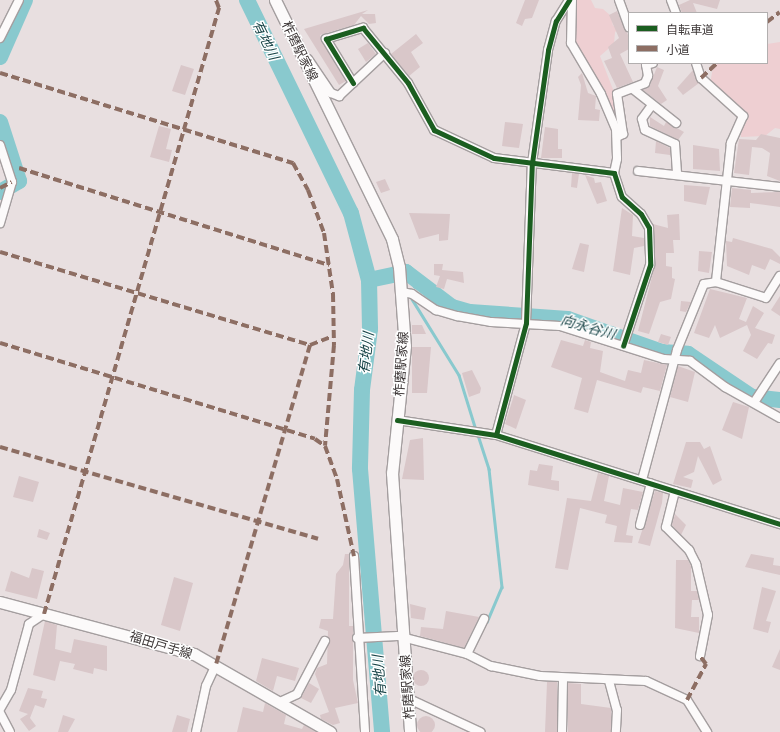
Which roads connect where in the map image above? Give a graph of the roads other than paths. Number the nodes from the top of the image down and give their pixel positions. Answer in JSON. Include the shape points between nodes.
{"nodes":[{"id":1,"x":19,"y":0,"type":"edge"},
{"id":2,"x":275,"y":0,"type":"edge"},
{"id":3,"x":569,"y":0,"type":"edge"},
{"id":4,"x":572,"y":0,"type":"edge"},
{"id":5,"x":619,"y":0,"type":"edge"},
{"id":6,"x":671,"y":0,"type":"edge"},
{"id":7,"x":676,"y":12,"type":"edge"},
{"id":8,"x":628,"y":24,"type":"edge"},
{"id":9,"x":0,"y":38,"type":"edge"},
{"id":10,"x":298,"y":47,"type":"junction"},
{"id":11,"x":385,"y":53,"type":"junction"},
{"id":12,"x":648,"y":64,"type":"edge"},
{"id":13,"x":696,"y":64,"type":"edge"},
{"id":14,"x":353,"y":83,"type":"junction"},
{"id":15,"x":633,"y":89,"type":"junction"},
{"id":16,"x":652,"y":105,"type":"junction"},
{"id":17,"x":676,"y":123,"type":"dead end"},
{"id":18,"x":617,"y":137,"type":"junction"},
{"id":19,"x":0,"y":145,"type":"edge"},
{"id":20,"x":532,"y":163,"type":"junction"},
{"id":21,"x":638,"y":171,"type":"dead end"},
{"id":22,"x":614,"y":173,"type":"junction"},
{"id":23,"x":677,"y":175,"type":"junction"},
{"id":24,"x":727,"y":180,"type":"junction"},
{"id":25,"x":780,"y":187,"type":"edge"},
{"id":26,"x":0,"y":222,"type":"edge"},
{"id":27,"x":780,"y":276,"type":"edge"},
{"id":28,"x":716,"y":282,"type":"junction"},
{"id":29,"x":402,"y":292,"type":"junction"},
{"id":30,"x":526,"y":323,"type":"junction"},
{"id":31,"x":623,"y":346,"type":"junction"},
{"id":32,"x":674,"y":360,"type":"junction"},
{"id":33,"x":780,"y":363,"type":"edge"},
{"id":34,"x":771,"y":381,"type":"junction"},
{"id":35,"x":780,"y":382,"type":"edge"},
{"id":36,"x":755,"y":401,"type":"junction"},
{"id":37,"x":780,"y":418,"type":"edge"},
{"id":38,"x":396,"y":420,"type":"junction"},
{"id":39,"x":496,"y":435,"type":"junction"},
{"id":40,"x":642,"y":480,"type":"junction"},
{"id":41,"x":651,"y":483,"type":"junction"},
{"id":42,"x":675,"y":491,"type":"junction"},
{"id":43,"x":640,"y":524,"type":"dead end"},
{"id":44,"x":780,"y":524,"type":"edge"},
{"id":45,"x":354,"y":556,"type":"dead end"},
{"id":46,"x":0,"y":602,"type":"edge"},
{"id":47,"x":44,"y":614,"type":"junction"},
{"id":48,"x":484,"y":619,"type":"dead end"},
{"id":49,"x":401,"y":637,"type":"junction"},
{"id":50,"x":357,"y":638,"type":"junction"},
{"id":51,"x":324,"y":641,"type":"dead end"},
{"id":52,"x":467,"y":654,"type":"junction"},
{"id":53,"x":700,"y":656,"type":"dead end"},
{"id":54,"x":215,"y":667,"type":"junction"},
{"id":55,"x":563,"y":679,"type":"junction"},
{"id":56,"x":609,"y":681,"type":"junction"},
{"id":57,"x":297,"y":694,"type":"junction"},
{"id":58,"x":407,"y":698,"type":"junction"},
{"id":59,"x":278,"y":702,"type":"junction"},
{"id":60,"x":0,"y":709,"type":"edge"},
{"id":61,"x":289,"y":709,"type":"junction"},
{"id":62,"x":0,"y":713,"type":"edge"},
{"id":63,"x":10,"y":732,"type":"edge"},
{"id":64,"x":196,"y":732,"type":"edge"},
{"id":65,"x":330,"y":732,"type":"edge"},
{"id":66,"x":365,"y":732,"type":"edge"},
{"id":67,"x":410,"y":732,"type":"edge"},
{"id":68,"x":480,"y":732,"type":"edge"},
{"id":69,"x":562,"y":732,"type":"edge"},
{"id":70,"x":616,"y":732,"type":"edge"},
{"id":71,"x":707,"y":732,"type":"edge"}],
"edges":[{"from":1,"to":9,"type":"street"},
{"from":2,"to":10,"type":"main road","name":"柞磨駅家線"},
{"from":3,"to":20,"type":"street","via":[[556,21],[548,50]]},
{"from":4,"to":18,"type":"street","via":[[571,43],[601,94]]},
{"from":5,"to":8,"type":"street"},
{"from":6,"to":7,"type":"street"},
{"from":10,"to":14,"type":"street","via":[[331,93],[339,96]]},
{"from":10,"to":29,"type":"main road","name":"柞磨駅家線","via":[[392,239]]},
{"from":11,"to":14,"type":"street"},
{"from":11,"to":14,"type":"street","via":[[363,28],[326,39]]},
{"from":11,"to":20,"type":"street","via":[[408,83],[434,130],[494,158]]},
{"from":12,"to":15,"type":"street","via":[[645,83]]},
{"from":13,"to":24,"type":"street","via":[[702,78],[743,116],[731,143]]},
{"from":15,"to":16,"type":"street"},
{"from":15,"to":18,"type":"street","via":[[617,94],[623,134]]},
{"from":16,"to":17,"type":"street"},
{"from":16,"to":23,"type":"street","via":[[642,119],[645,130],[675,144]]},
{"from":18,"to":22,"type":"street"},
{"from":19,"to":26,"type":"street","via":[[12,182]]},
{"from":20,"to":22,"type":"street"},
{"from":20,"to":30,"type":"street"},
{"from":21,"to":23,"type":"street"},
{"from":22,"to":31,"type":"street","via":[[622,197],[641,214],[649,228],[650,265]]},
{"from":23,"to":24,"type":"street"},
{"from":24,"to":25,"type":"street"},
{"from":24,"to":28,"type":"street"},
{"from":27,"to":28,"type":"street","via":[[766,298]]},
{"from":28,"to":32,"type":"street","via":[[704,284]]},
{"from":29,"to":30,"type":"street","via":[[412,294],[436,310],[457,316]]},
{"from":29,"to":38,"type":"main road","name":"柞磨駅家線","via":[[405,346]]},
{"from":30,"to":31,"type":"street","via":[[560,326]]},
{"from":30,"to":39,"type":"street"},
{"from":31,"to":32,"type":"street"},
{"from":32,"to":36,"type":"street","via":[[690,361],[725,388]]},
{"from":32,"to":40,"type":"street"},
{"from":33,"to":34,"type":"street"},
{"from":34,"to":35,"type":"street"},
{"from":34,"to":36,"type":"street"},
{"from":36,"to":37,"type":"street"},
{"from":38,"to":39,"type":"street"},
{"from":38,"to":49,"type":"main road","name":"柞磨駅家線","via":[[392,473],[394,546]]},
{"from":39,"to":40,"type":"street"},
{"from":40,"to":41,"type":"street"},
{"from":41,"to":42,"type":"street"},
{"from":41,"to":43,"type":"street"},
{"from":42,"to":44,"type":"street"},
{"from":42,"to":53,"type":"street","via":[[666,527],[689,550],[696,564],[708,615]]},
{"from":45,"to":50,"type":"street"},
{"from":46,"to":47,"type":"main road","name":"福田戸手線"},
{"from":47,"to":54,"type":"main road","name":"福田戸手線","via":[[194,654]]},
{"from":47,"to":60,"type":"street","via":[[29,624],[11,690]]},
{"from":48,"to":52,"type":"street"},
{"from":49,"to":50,"type":"street"},
{"from":49,"to":52,"type":"street"},
{"from":49,"to":58,"type":"main road","name":"柞磨駅家線"},
{"from":50,"to":66,"type":"street"},
{"from":51,"to":57,"type":"street"},
{"from":52,"to":55,"type":"street","via":[[496,667]]},
{"from":54,"to":59,"type":"main road","name":"福田戸手線"},
{"from":54,"to":64,"type":"street","via":[[206,686]]},
{"from":55,"to":56,"type":"street"},
{"from":55,"to":69,"type":"street"},
{"from":56,"to":70,"type":"street","via":[[617,710]]},
{"from":56,"to":71,"type":"street","via":[[646,681],[687,700]]},
{"from":57,"to":59,"type":"street"},
{"from":57,"to":61,"type":"street"},
{"from":58,"to":67,"type":"main road","name":"柞磨駅家線"},
{"from":58,"to":68,"type":"street"},
{"from":59,"to":61,"type":"main road","name":"福田戸手線"},
{"from":61,"to":65,"type":"main road","name":"福田戸手線"},
{"from":62,"to":63,"type":"street"}]}
